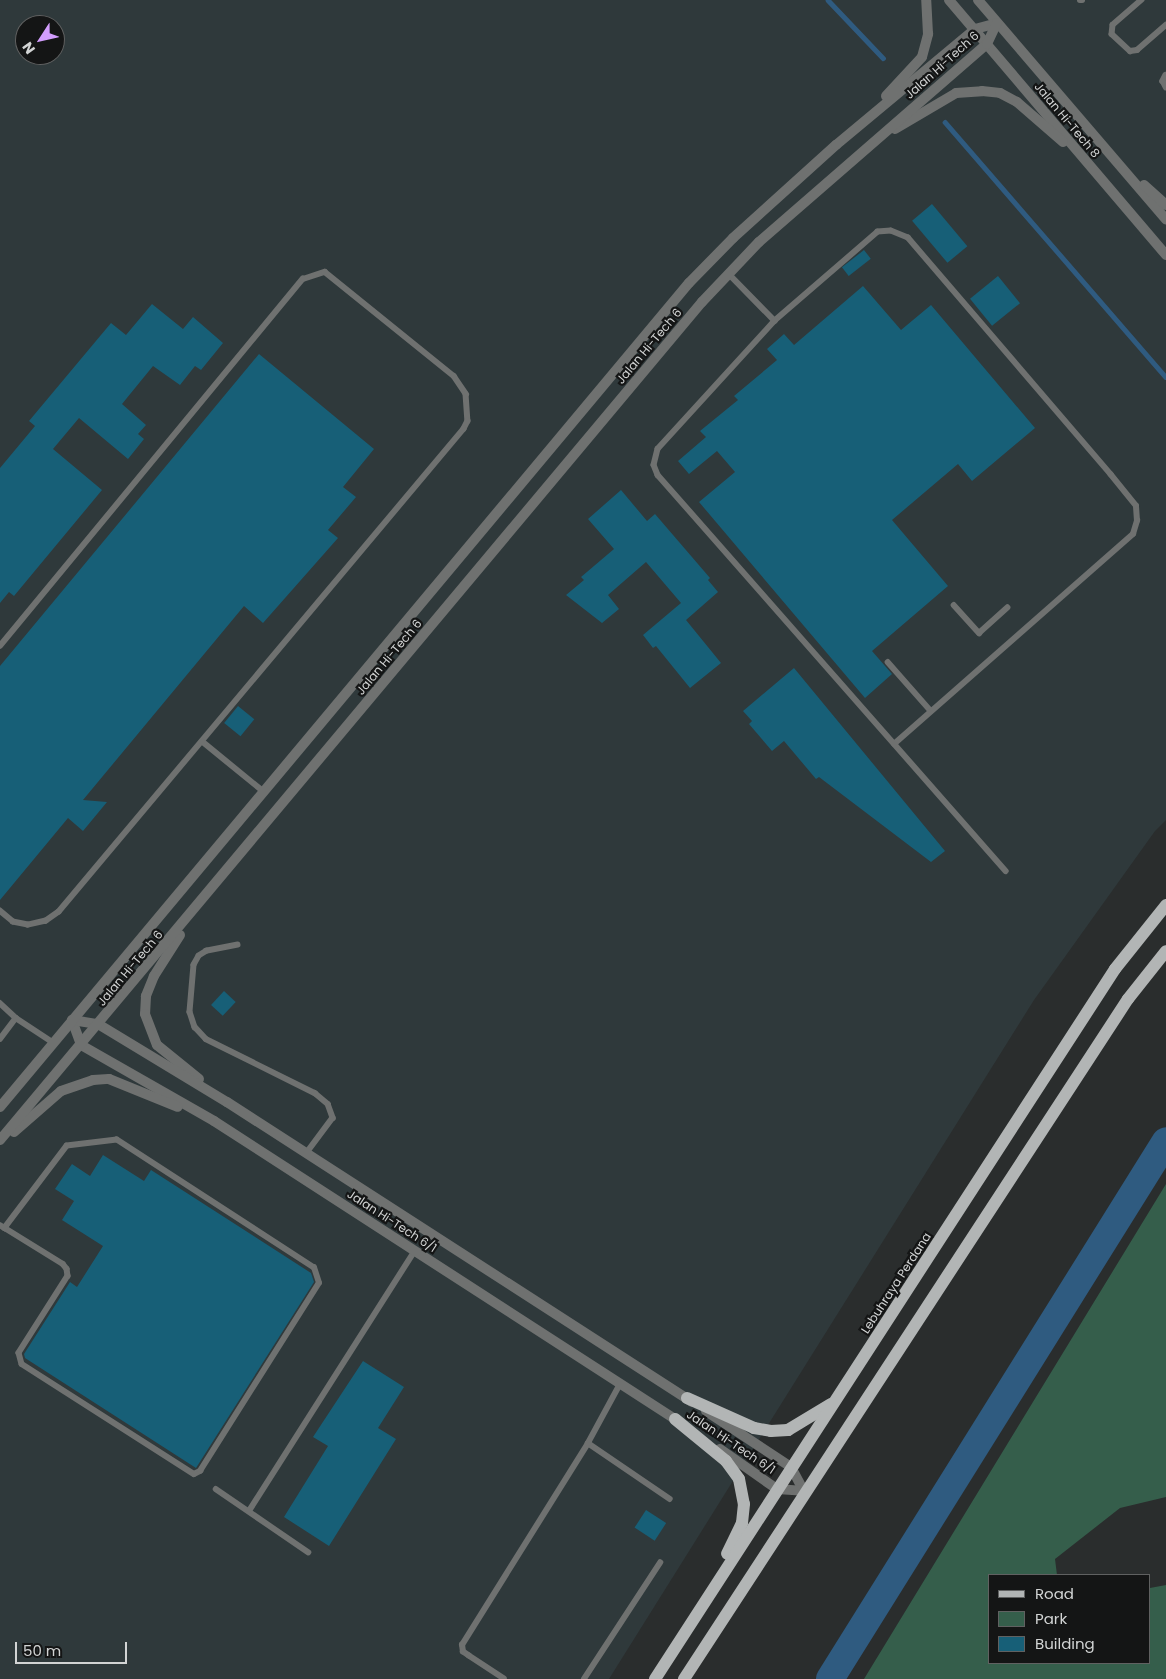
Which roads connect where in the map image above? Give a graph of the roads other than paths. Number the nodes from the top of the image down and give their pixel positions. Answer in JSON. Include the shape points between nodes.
{"nodes":[{"id":1,"x":926,"y":0,"type":"edge"},
{"id":2,"x":949,"y":0,"type":"edge"},
{"id":3,"x":978,"y":0,"type":"edge"},
{"id":4,"x":1142,"y":0,"type":"edge"},
{"id":5,"x":997,"y":22,"type":"junction"},
{"id":6,"x":1166,"y":25,"type":"edge"},
{"id":7,"x":975,"y":29,"type":"junction"},
{"id":8,"x":987,"y":44,"type":"junction"},
{"id":9,"x":1166,"y":75,"type":"edge"},
{"id":10,"x":1166,"y":87,"type":"edge"},
{"id":11,"x":858,"y":126,"type":"junction"},
{"id":12,"x":870,"y":144,"type":"junction"},
{"id":13,"x":1087,"y":162,"type":"junction"},
{"id":14,"x":1116,"y":162,"type":"junction"},
{"id":15,"x":1166,"y":205,"type":"edge"},
{"id":16,"x":1166,"y":219,"type":"edge"},
{"id":17,"x":1166,"y":255,"type":"edge"},
{"id":18,"x":728,"y":273,"type":"junction"},
{"id":19,"x":774,"y":321,"type":"junction"},
{"id":20,"x":954,"y":605,"type":"dead end"},
{"id":21,"x":1007,"y":608,"type":"dead end"},
{"id":22,"x":0,"y":646,"type":"edge"},
{"id":23,"x":888,"y":662,"type":"dead end"},
{"id":24,"x":931,"y":712,"type":"junction"},
{"id":25,"x":204,"y":742,"type":"junction"},
{"id":26,"x":894,"y":744,"type":"junction"},
{"id":27,"x":263,"y":791,"type":"junction"},
{"id":28,"x":1006,"y":872,"type":"dead end"},
{"id":29,"x":202,"y":900,"type":"junction"},
{"id":30,"x":1166,"y":905,"type":"edge"},
{"id":31,"x":0,"y":911,"type":"edge"},
{"id":32,"x":238,"y":945,"type":"dead end"},
{"id":33,"x":1166,"y":951,"type":"edge"},
{"id":34,"x":0,"y":1003,"type":"edge"},
{"id":35,"x":16,"y":1018,"type":"junction"},
{"id":36,"x":72,"y":1020,"type":"junction"},
{"id":37,"x":98,"y":1024,"type":"junction"},
{"id":38,"x":0,"y":1039,"type":"edge"},
{"id":39,"x":54,"y":1043,"type":"junction"},
{"id":40,"x":82,"y":1045,"type":"junction"},
{"id":41,"x":227,"y":1102,"type":"junction"},
{"id":42,"x":0,"y":1106,"type":"edge"},
{"id":43,"x":214,"y":1121,"type":"junction"},
{"id":44,"x":0,"y":1140,"type":"edge"},
{"id":45,"x":0,"y":1145,"type":"edge"},
{"id":46,"x":307,"y":1154,"type":"junction"},
{"id":47,"x":3,"y":1226,"type":"edge"},
{"id":48,"x":415,"y":1250,"type":"junction"},
{"id":49,"x":620,"y":1384,"type":"junction"},
{"id":50,"x":687,"y":1398,"type":"junction"},
{"id":51,"x":837,"y":1399,"type":"junction"},
{"id":52,"x":675,"y":1419,"type":"junction"},
{"id":53,"x":588,"y":1442,"type":"junction"},
{"id":54,"x":790,"y":1467,"type":"junction"},
{"id":55,"x":777,"y":1488,"type":"junction"},
{"id":56,"x":216,"y":1489,"type":"dead end"},
{"id":57,"x":804,"y":1491,"type":"junction"},
{"id":58,"x":670,"y":1500,"type":"dead end"},
{"id":59,"x":249,"y":1511,"type":"junction"},
{"id":60,"x":308,"y":1552,"type":"dead end"},
{"id":61,"x":660,"y":1563,"type":"dead end"},
{"id":62,"x":706,"y":1600,"type":"junction"},
{"id":63,"x":504,"y":1679,"type":"edge"},
{"id":64,"x":584,"y":1679,"type":"edge"},
{"id":65,"x":654,"y":1679,"type":"edge"},
{"id":66,"x":684,"y":1679,"type":"edge"}],
"edges":[{"from":1,"to":11,"type":"street","via":[[928,34],[922,57]]},
{"from":2,"to":7,"type":"street","name":"Jalan Hi-Tech 8"},
{"from":3,"to":5,"type":"street","name":"Jalan Hi-Tech 8"},
{"from":4,"to":6,"type":"lane","via":[[1113,24],[1112,34],[1130,51],[1137,50]]},
{"from":5,"to":7,"type":"street","name":"Jalan Hi-Tech 6"},
{"from":5,"to":8,"type":"street","name":"Jalan Hi-Tech 6"},
{"from":5,"to":14,"type":"street","name":"Jalan Hi-Tech 8"},
{"from":7,"to":8,"type":"street","name":"Jalan Hi-Tech 8"},
{"from":7,"to":11,"type":"street","name":"Jalan Hi-Tech 6"},
{"from":8,"to":12,"type":"street","name":"Jalan Hi-Tech 6"},
{"from":8,"to":13,"type":"street","name":"Jalan Hi-Tech 8"},
{"from":9,"to":10,"type":"lane","via":[[1163,81]]},
{"from":11,"to":27,"type":"street","name":"Jalan Hi-Tech 6","via":[[733,238],[689,283]]},
{"from":12,"to":13,"type":"street","via":[[956,93],[982,90],[1000,93],[1016,102]]},
{"from":12,"to":18,"type":"street","name":"Jalan Hi-Tech 6"},
{"from":13,"to":17,"type":"street","name":"Jalan Hi-Tech 8"},
{"from":14,"to":15,"type":"street"},
{"from":14,"to":16,"type":"street","name":"Jalan Hi-Tech 8"},
{"from":18,"to":19,"type":"lane"},
{"from":18,"to":29,"type":"street","name":"Jalan Hi-Tech 6"},
{"from":19,"to":24,"type":"lane","via":[[878,232],[891,231],[908,238],[1136,506],[1137,521],[1133,534]]},
{"from":19,"to":26,"type":"lane","via":[[658,449],[654,465],[658,475]]},
{"from":20,"to":21,"type":"lane","via":[[979,633]]},
{"from":22,"to":25,"type":"lane","via":[[303,279],[325,272],[454,376],[466,394],[468,421]]},
{"from":23,"to":24,"type":"lane"},
{"from":24,"to":26,"type":"lane"},
{"from":25,"to":27,"type":"lane"},
{"from":25,"to":31,"type":"lane","via":[[59,912],[46,921],[28,926],[14,922]]},
{"from":26,"to":28,"type":"lane"},
{"from":27,"to":36,"type":"street","name":"Jalan Hi-Tech 6"},
{"from":29,"to":37,"type":"street","name":"Jalan Hi-Tech 6"},
{"from":29,"to":41,"type":"street","via":[[154,976],[146,996],[145,1014],[157,1045]]},
{"from":30,"to":51,"type":"main road","name":"Lebuhraya Perdana","via":[[1115,969]]},
{"from":32,"to":46,"type":"lane","via":[[207,951],[199,956],[194,966],[192,1019],[206,1039],[316,1093],[328,1104],[333,1118]]},
{"from":33,"to":57,"type":"main road","via":[[1128,999]]},
{"from":34,"to":35,"type":"lane"},
{"from":35,"to":38,"type":"lane"},
{"from":35,"to":39,"type":"lane"},
{"from":36,"to":37,"type":"street","name":"Jalan Hi-Tech 6/1"},
{"from":36,"to":39,"type":"street","name":"Jalan Hi-Tech 6"},
{"from":36,"to":40,"type":"street"},
{"from":37,"to":40,"type":"street","name":"Jalan Hi-Tech 6"},
{"from":37,"to":41,"type":"street","name":"Jalan Hi-Tech 6/1"},
{"from":39,"to":42,"type":"street","name":"Jalan Hi-Tech 6"},
{"from":40,"to":43,"type":"street","name":"Jalan Hi-Tech 6/1"},
{"from":40,"to":44,"type":"street","name":"Jalan Hi-Tech 6"},
{"from":41,"to":46,"type":"street","name":"Jalan Hi-Tech 6/1"},
{"from":43,"to":45,"type":"street","via":[[109,1079],[93,1080],[60,1091]]},
{"from":43,"to":48,"type":"street","name":"Jalan Hi-Tech 6/1"},
{"from":46,"to":50,"type":"street","name":"Jalan Hi-Tech 6/1"},
{"from":47,"to":47,"type":"lane","via":[[67,1146],[117,1140],[314,1268],[319,1283],[200,1471],[194,1474],[22,1364],[19,1353],[68,1276],[63,1264]]},
{"from":48,"to":49,"type":"street","name":"Jalan Hi-Tech 6/1"},
{"from":48,"to":59,"type":"lane"},
{"from":49,"to":52,"type":"street","name":"Jalan Hi-Tech 6/1"},
{"from":49,"to":53,"type":"lane"},
{"from":50,"to":51,"type":"main road","via":[[754,1428],[771,1431],[794,1427]]},
{"from":50,"to":54,"type":"street","name":"Jalan Hi-Tech 6/1"},
{"from":51,"to":54,"type":"main road","name":"Lebuhraya Perdana"},
{"from":52,"to":55,"type":"street","name":"Jalan Hi-Tech 6/1"},
{"from":52,"to":62,"type":"main road","via":[[726,1461],[739,1479],[744,1504],[742,1523]]},
{"from":53,"to":58,"type":"lane"},
{"from":53,"to":63,"type":"lane","via":[[462,1645],[468,1656]]},
{"from":54,"to":55,"type":"main road","name":"Lebuhraya Perdana"},
{"from":54,"to":57,"type":"street","name":"Jalan Hi-Tech 6/1"},
{"from":55,"to":57,"type":"street","name":"Jalan Hi-Tech 6/1"},
{"from":55,"to":62,"type":"main road","name":"Lebuhraya Perdana"},
{"from":56,"to":59,"type":"lane"},
{"from":57,"to":66,"type":"main road"},
{"from":59,"to":60,"type":"lane"},
{"from":61,"to":64,"type":"lane"},
{"from":62,"to":65,"type":"main road","name":"Lebuhraya Perdana"}]}
